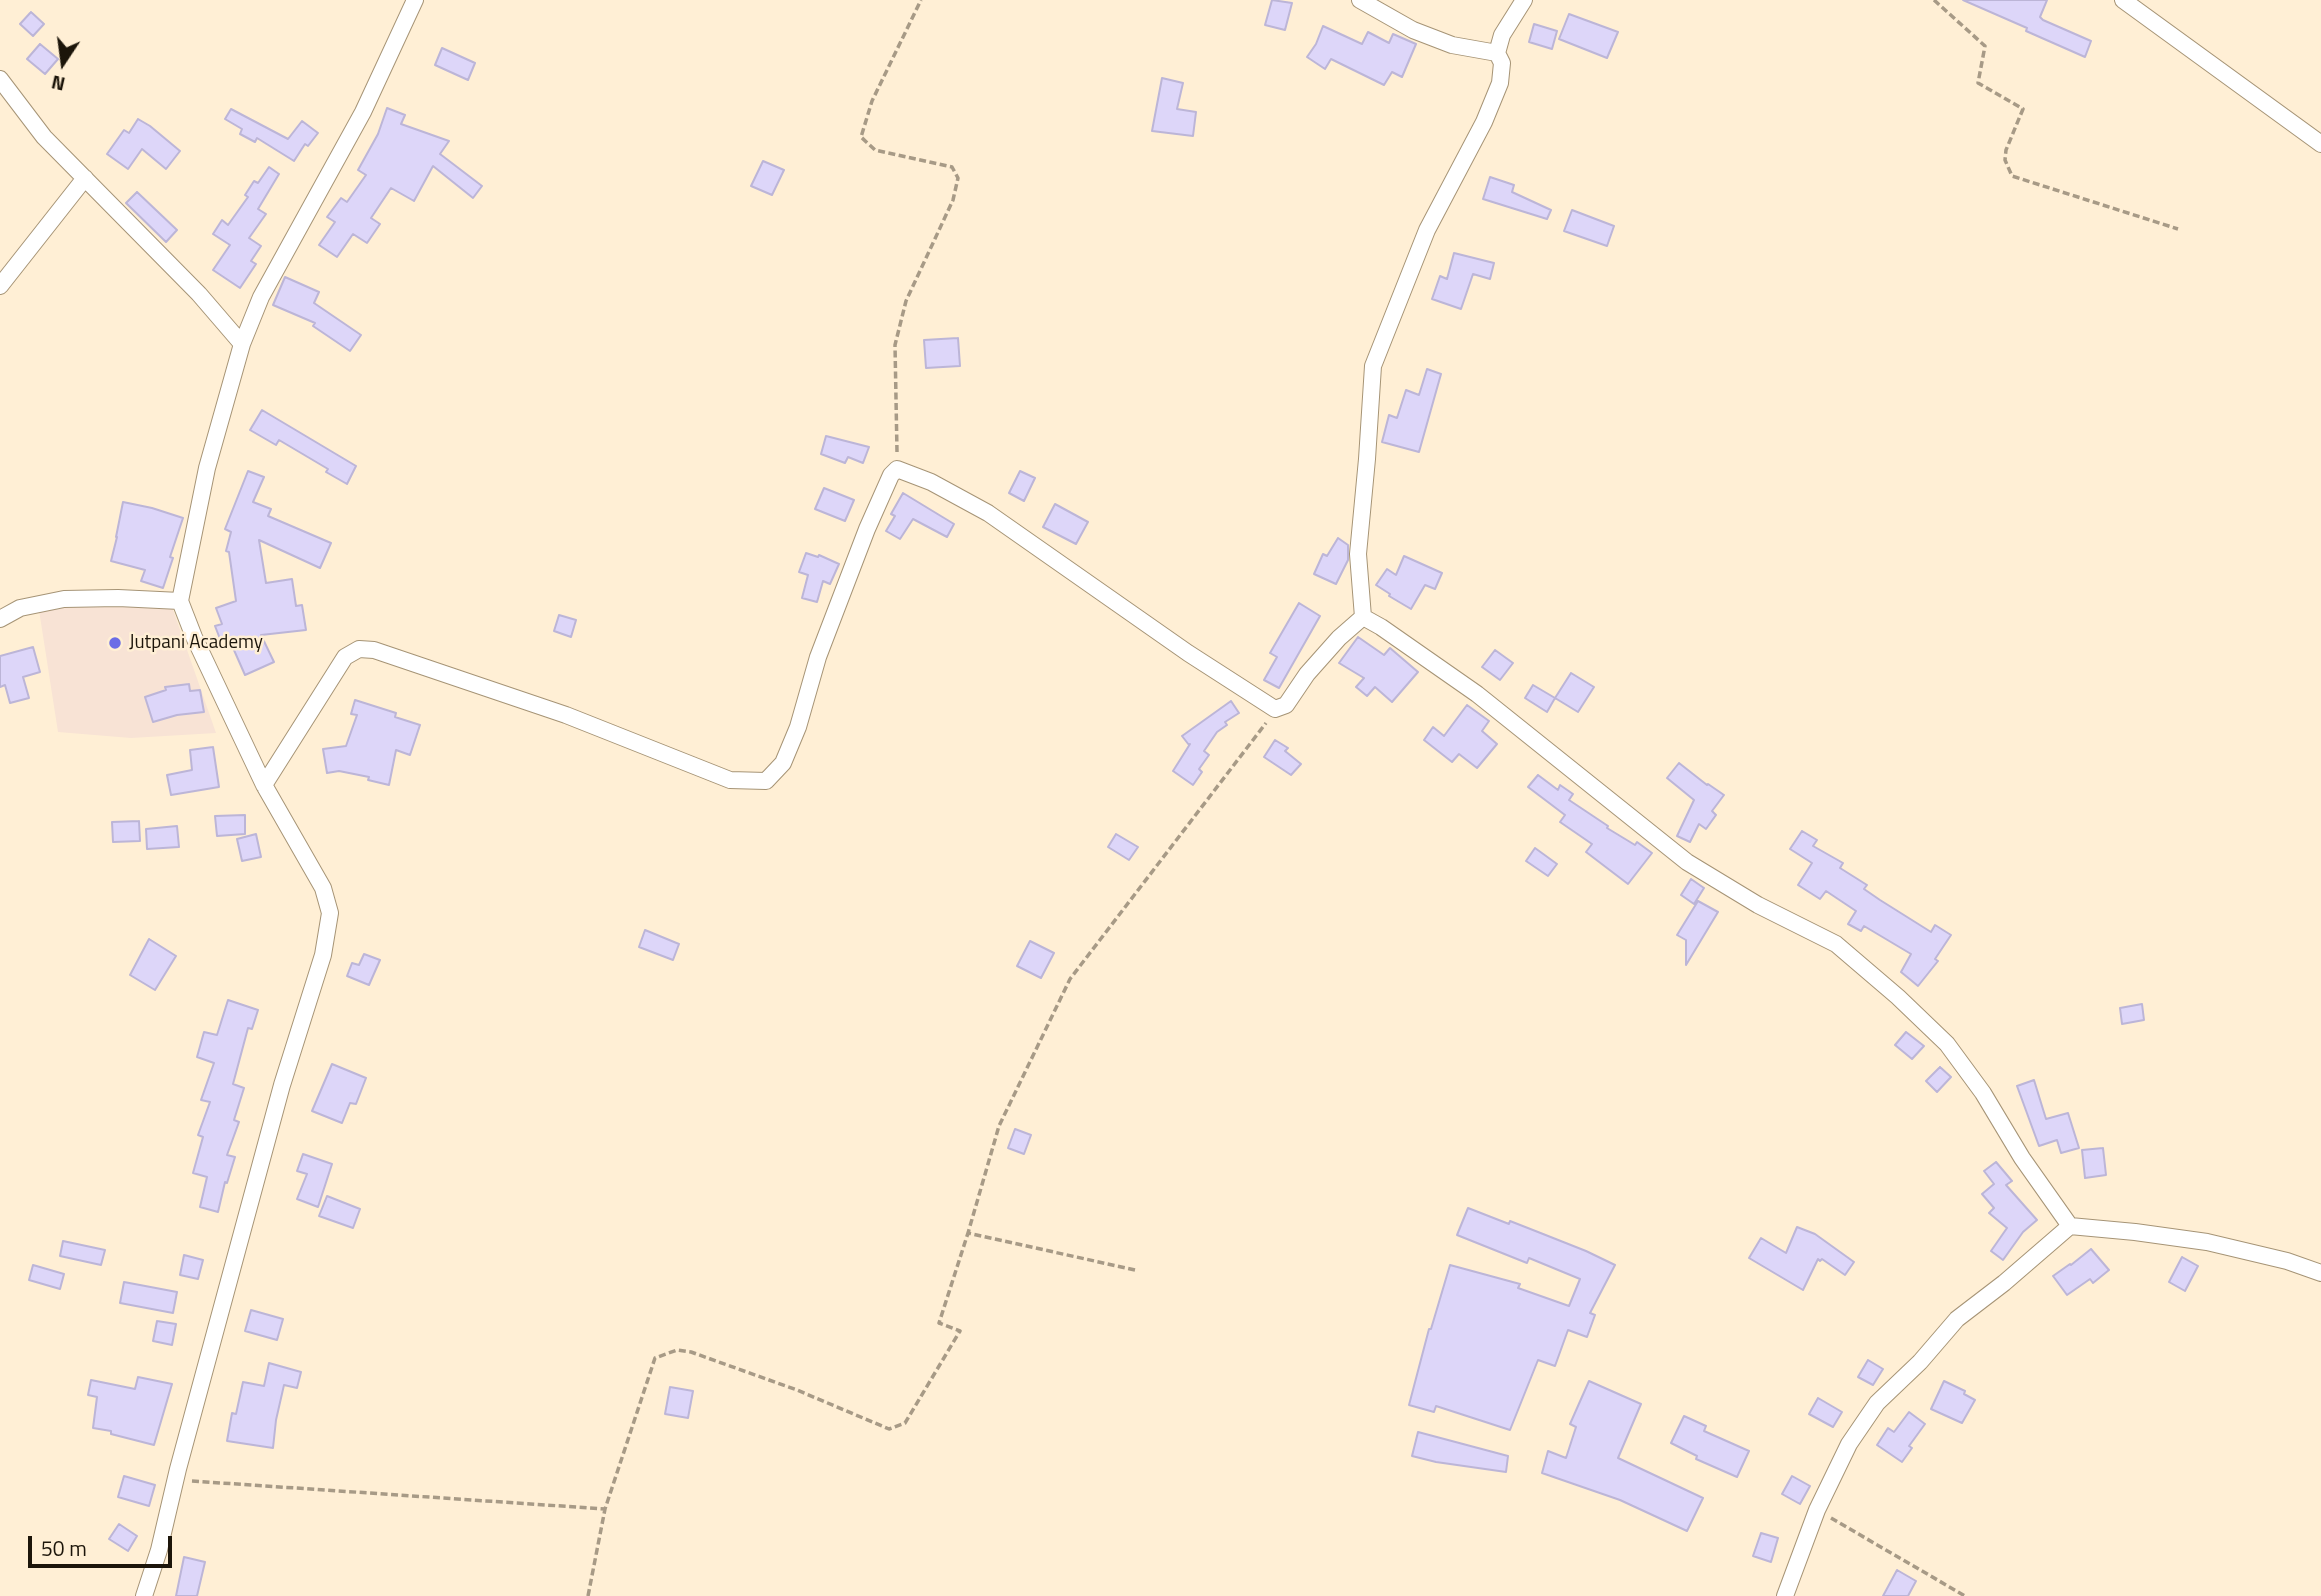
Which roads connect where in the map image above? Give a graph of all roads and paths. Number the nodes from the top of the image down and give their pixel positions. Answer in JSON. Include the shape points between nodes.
{"nodes":[{"id":1,"x":415,"y":0,"type":"edge"},
{"id":2,"x":921,"y":0,"type":"edge"},
{"id":3,"x":1360,"y":0,"type":"edge"},
{"id":4,"x":1524,"y":0,"type":"edge"},
{"id":5,"x":1934,"y":0,"type":"edge"},
{"id":6,"x":2123,"y":0,"type":"edge"},
{"id":7,"x":1497,"y":52,"type":"junction"},
{"id":8,"x":0,"y":79,"type":"edge"},
{"id":9,"x":2321,"y":144,"type":"edge"},
{"id":10,"x":85,"y":178,"type":"junction"},
{"id":11,"x":2178,"y":229,"type":"dead end"},
{"id":12,"x":0,"y":286,"type":"edge"},
{"id":13,"x":242,"y":344,"type":"junction"},
{"id":14,"x":897,"y":469,"type":"junction"},
{"id":15,"x":180,"y":601,"type":"junction"},
{"id":16,"x":1363,"y":617,"type":"junction"},
{"id":17,"x":0,"y":619,"type":"edge"},
{"id":18,"x":1275,"y":709,"type":"junction"},
{"id":19,"x":264,"y":785,"type":"junction"},
{"id":20,"x":2070,"y":1226,"type":"junction"},
{"id":21,"x":968,"y":1233,"type":"junction"},
{"id":22,"x":1135,"y":1270,"type":"dead end"},
{"id":23,"x":2321,"y":1273,"type":"edge"},
{"id":24,"x":175,"y":1480,"type":"junction"},
{"id":25,"x":605,"y":1509,"type":"junction"},
{"id":26,"x":1817,"y":1510,"type":"junction"},
{"id":27,"x":144,"y":1596,"type":"edge"},
{"id":28,"x":588,"y":1596,"type":"edge"},
{"id":29,"x":1785,"y":1596,"type":"edge"},
{"id":30,"x":1965,"y":1596,"type":"edge"}],
"edges":[{"from":1,"to":13,"type":"street","via":[[363,113],[261,297]]},
{"from":2,"to":14,"type":"path","via":[[872,101],[861,137],[875,150],[952,167],[958,178],[953,200],[906,301],[895,345]]},
{"from":3,"to":7,"type":"street","via":[[1413,30],[1452,45]]},
{"from":4,"to":7,"type":"street"},
{"from":5,"to":11,"type":"path","via":[[1985,46],[1978,83],[2023,109],[2006,150],[2012,176]]},
{"from":6,"to":9,"type":"street"},
{"from":7,"to":16,"type":"street","via":[[1502,63],[1500,83],[1427,230],[1373,366],[1359,554]]},
{"from":8,"to":10,"type":"street","via":[[44,137]]},
{"from":10,"to":12,"type":"street"},
{"from":10,"to":13,"type":"street"},
{"from":13,"to":15,"type":"street","via":[[207,468]]},
{"from":14,"to":18,"type":"street","via":[[932,482],[988,513]]},
{"from":14,"to":19,"type":"street","via":[[867,529],[783,763],[766,781],[730,780],[566,715],[374,650],[359,649],[345,657]]},
{"from":15,"to":17,"type":"street","via":[[64,599],[20,608]]},
{"from":15,"to":19,"type":"street"},
{"from":16,"to":18,"type":"street","via":[[1307,674],[1286,705]]},
{"from":16,"to":20,"type":"street","via":[[1477,694],[1687,862],[1836,944],[1898,997],[1947,1044]]},
{"from":18,"to":21,"type":"path","via":[[1070,979],[999,1126]]},
{"from":19,"to":24,"type":"street","via":[[323,888],[330,913],[323,955],[282,1086]]},
{"from":20,"to":23,"type":"street","via":[[2207,1242]]},
{"from":20,"to":26,"type":"street","via":[[1957,1319],[1877,1403],[1849,1444]]},
{"from":21,"to":22,"type":"path"},
{"from":21,"to":25,"type":"path","via":[[939,1323],[960,1331],[905,1423],[889,1429],[677,1350],[655,1358]]},
{"from":24,"to":25,"type":"path"},
{"from":24,"to":27,"type":"street"},
{"from":25,"to":28,"type":"path"},
{"from":26,"to":29,"type":"street"},
{"from":26,"to":30,"type":"path"}]}
